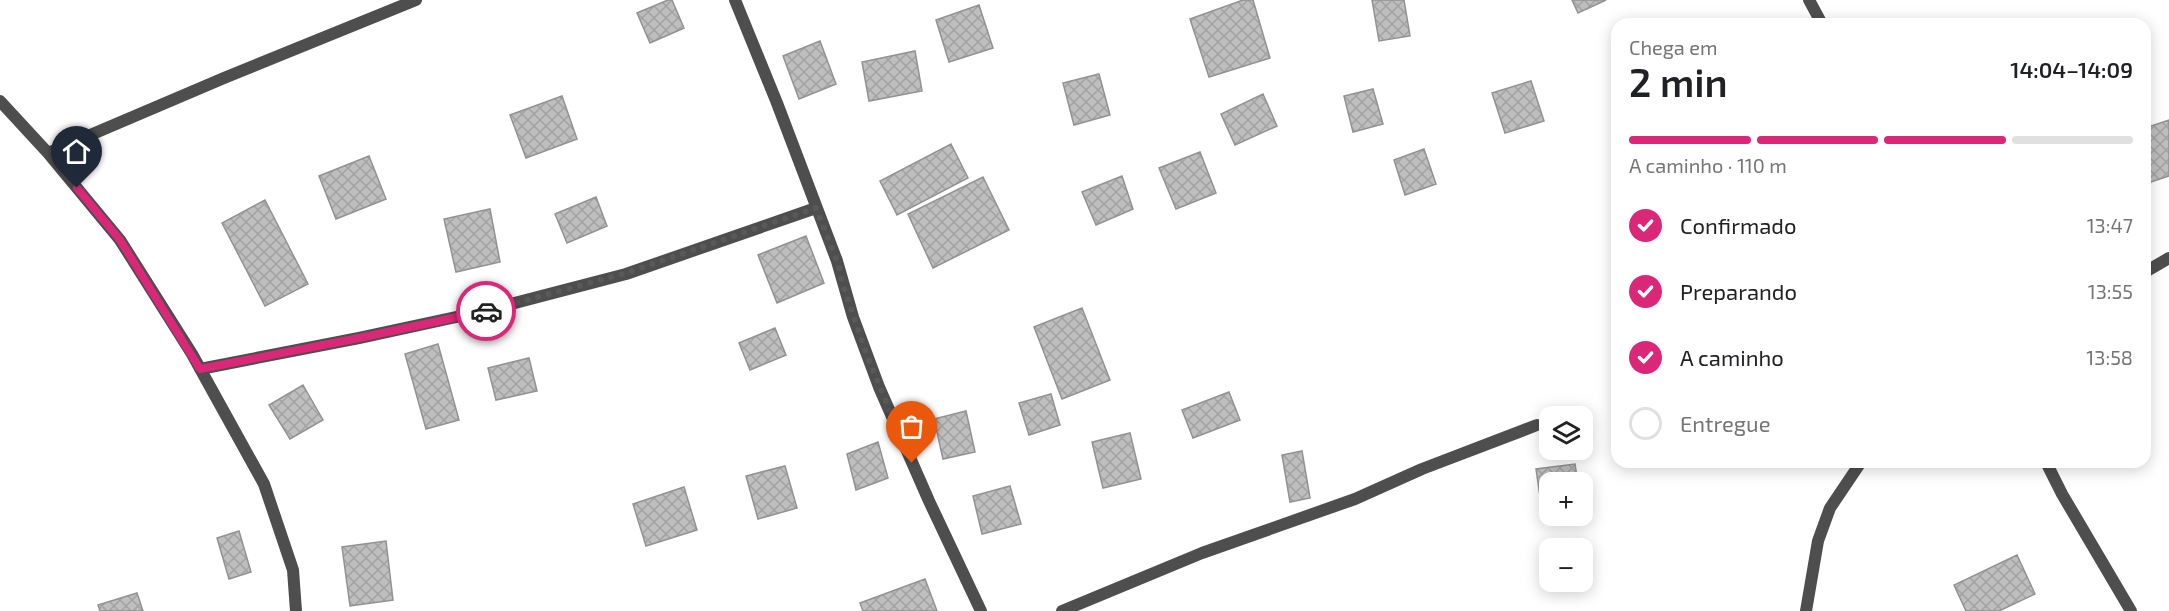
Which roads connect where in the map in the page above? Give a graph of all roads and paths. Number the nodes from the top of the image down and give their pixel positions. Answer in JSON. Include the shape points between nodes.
{"nodes":[{"id":1,"x":416,"y":0,"type":"edge"},
{"id":2,"x":735,"y":0,"type":"edge"},
{"id":3,"x":1809,"y":0,"type":"edge"},
{"id":4,"x":1819,"y":18,"type":"edge"},
{"id":5,"x":0,"y":101,"type":"edge"},
{"id":6,"x":48,"y":153,"type":"junction"},
{"id":7,"x":816,"y":208,"type":"junction"},
{"id":8,"x":2169,"y":258,"type":"edge"},
{"id":9,"x":2151,"y":268,"type":"edge"},
{"id":10,"x":200,"y":369,"type":"junction"},
{"id":11,"x":1537,"y":425,"type":"dead end"},
{"id":12,"x":1856,"y":468,"type":"edge"},
{"id":13,"x":2049,"y":468,"type":"edge"},
{"id":14,"x":296,"y":611,"type":"edge"},
{"id":15,"x":981,"y":611,"type":"edge"},
{"id":16,"x":1062,"y":611,"type":"edge"},
{"id":17,"x":1806,"y":611,"type":"edge"},
{"id":18,"x":2131,"y":611,"type":"edge"}],
"edges":[{"from":1,"to":6,"type":"street"},
{"from":2,"to":7,"type":"street"},
{"from":3,"to":4,"type":"street"},
{"from":5,"to":6,"type":"street"},
{"from":6,"to":10,"type":"street","via":[[120,240]]},
{"from":7,"to":10,"type":"street","via":[[626,273],[506,305]]},
{"from":7,"to":15,"type":"street","via":[[879,387]]},
{"from":8,"to":9,"type":"street"},
{"from":10,"to":14,"type":"street","via":[[264,484],[293,570]]},
{"from":11,"to":16,"type":"street"},
{"from":12,"to":17,"type":"street","via":[[1830,508],[1822,530]]},
{"from":13,"to":18,"type":"street"}]}
